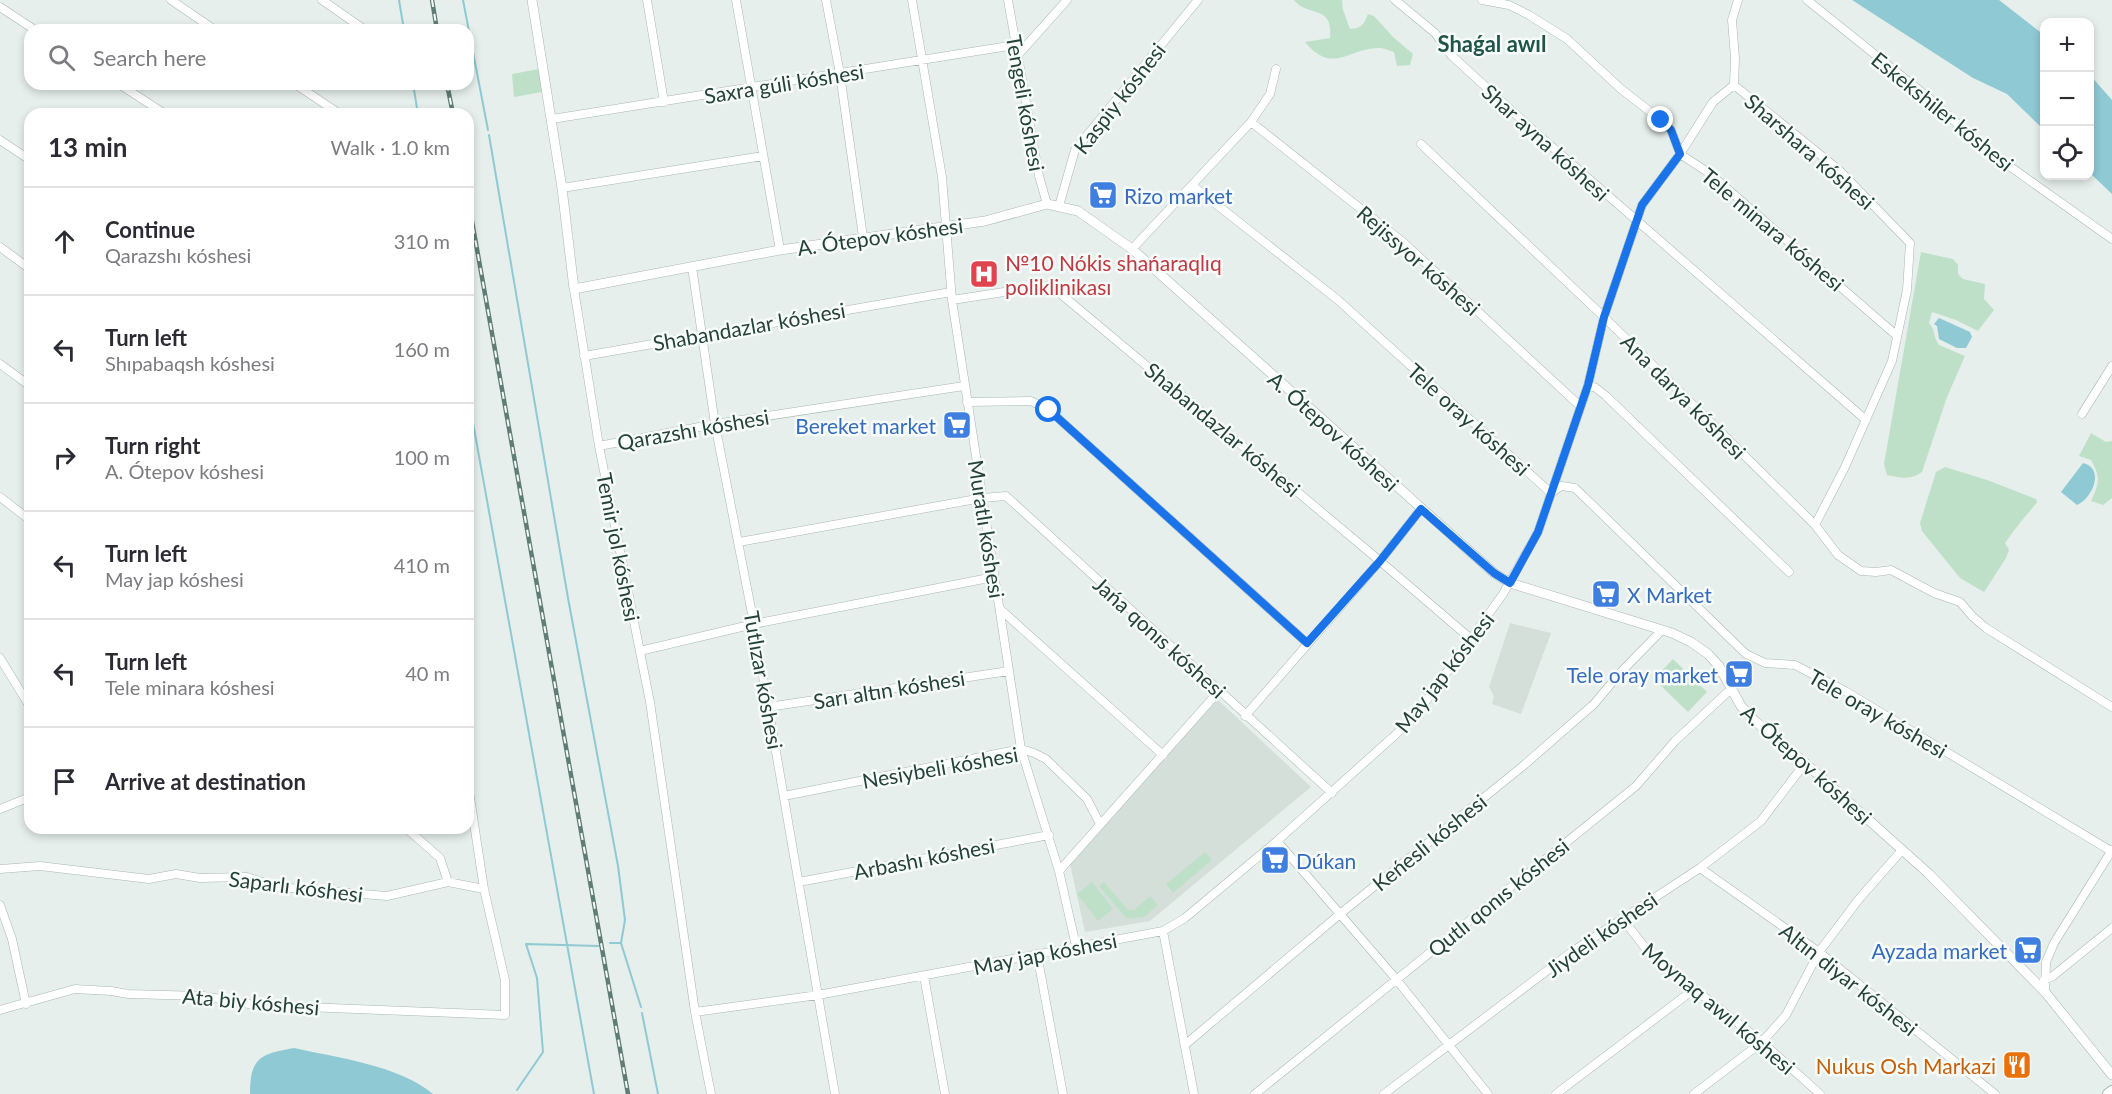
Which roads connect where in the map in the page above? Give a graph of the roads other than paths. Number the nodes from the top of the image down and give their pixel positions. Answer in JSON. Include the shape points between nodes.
{"nodes":[{"id":1,"x":171,"y":0,"type":"edge"},
{"id":2,"x":322,"y":0,"type":"edge"},
{"id":3,"x":532,"y":0,"type":"edge"},
{"id":4,"x":647,"y":0,"type":"edge"},
{"id":5,"x":736,"y":0,"type":"edge"},
{"id":6,"x":826,"y":0,"type":"edge"},
{"id":7,"x":912,"y":0,"type":"edge"},
{"id":8,"x":1008,"y":0,"type":"edge"},
{"id":9,"x":1066,"y":0,"type":"edge"},
{"id":10,"x":1198,"y":0,"type":"edge"},
{"id":11,"x":1395,"y":0,"type":"edge"},
{"id":12,"x":1482,"y":0,"type":"edge"},
{"id":13,"x":1738,"y":0,"type":"edge"},
{"id":14,"x":1807,"y":0,"type":"edge"},
{"id":15,"x":0,"y":7,"type":"edge"},
{"id":16,"x":27,"y":24,"type":"edge"},
{"id":17,"x":206,"y":24,"type":"edge"},
{"id":18,"x":356,"y":24,"type":"edge"},
{"id":19,"x":1015,"y":45,"type":"junction"},
{"id":20,"x":1017,"y":56,"type":"junction"},
{"id":21,"x":922,"y":61,"type":"junction"},
{"id":22,"x":1276,"y":69,"type":"dead end"},
{"id":23,"x":840,"y":74,"type":"junction"},
{"id":24,"x":1734,"y":85,"type":"junction"},
{"id":25,"x":753,"y":88,"type":"junction"},
{"id":26,"x":128,"y":90,"type":"edge"},
{"id":27,"x":304,"y":90,"type":"edge"},
{"id":28,"x":664,"y":102,"type":"junction"},
{"id":29,"x":156,"y":108,"type":"edge"},
{"id":30,"x":331,"y":108,"type":"edge"},
{"id":31,"x":552,"y":119,"type":"junction"},
{"id":32,"x":1251,"y":122,"type":"junction"},
{"id":33,"x":0,"y":140,"type":"edge"},
{"id":34,"x":1421,"y":144,"type":"dead end"},
{"id":35,"x":1680,"y":154,"type":"junction"},
{"id":36,"x":24,"y":156,"type":"edge"},
{"id":37,"x":763,"y":156,"type":"junction"},
{"id":38,"x":1193,"y":186,"type":"junction"},
{"id":39,"x":562,"y":188,"type":"junction"},
{"id":40,"x":1047,"y":204,"type":"junction"},
{"id":41,"x":1059,"y":206,"type":"junction"},
{"id":42,"x":1636,"y":222,"type":"junction"},
{"id":43,"x":946,"y":227,"type":"junction"},
{"id":44,"x":863,"y":237,"type":"junction"},
{"id":45,"x":2112,"y":239,"type":"edge"},
{"id":46,"x":0,"y":247,"type":"edge"},
{"id":47,"x":1132,"y":249,"type":"junction"},
{"id":48,"x":780,"y":250,"type":"junction"},
{"id":49,"x":24,"y":265,"type":"edge"},
{"id":50,"x":692,"y":267,"type":"junction"},
{"id":51,"x":574,"y":289,"type":"junction"},
{"id":52,"x":951,"y":296,"type":"junction"},
{"id":53,"x":1604,"y":317,"type":"junction"},
{"id":54,"x":700,"y":334,"type":"junction"},
{"id":55,"x":1896,"y":335,"type":"junction"},
{"id":56,"x":584,"y":356,"type":"junction"},
{"id":57,"x":0,"y":364,"type":"edge"},
{"id":58,"x":2112,"y":366,"type":"edge"},
{"id":59,"x":24,"y":382,"type":"edge"},
{"id":60,"x":1588,"y":385,"type":"junction"},
{"id":61,"x":964,"y":386,"type":"junction"},
{"id":62,"x":968,"y":402,"type":"junction"},
{"id":63,"x":1580,"y":406,"type":"junction"},
{"id":64,"x":2082,"y":414,"type":"dead end"},
{"id":65,"x":1866,"y":420,"type":"junction"},
{"id":66,"x":715,"y":424,"type":"junction"},
{"id":67,"x":599,"y":446,"type":"junction"},
{"id":68,"x":1551,"y":493,"type":"junction"},
{"id":69,"x":0,"y":497,"type":"edge"},
{"id":70,"x":982,"y":498,"type":"junction"},
{"id":71,"x":1421,"y":509,"type":"junction"},
{"id":72,"x":24,"y":515,"type":"edge"},
{"id":73,"x":1815,"y":525,"type":"junction"},
{"id":74,"x":739,"y":542,"type":"junction"},
{"id":75,"x":1380,"y":561,"type":"junction"},
{"id":76,"x":1789,"y":572,"type":"dead end"},
{"id":77,"x":994,"y":577,"type":"junction"},
{"id":78,"x":1510,"y":583,"type":"junction"},
{"id":79,"x":1000,"y":609,"type":"junction"},
{"id":80,"x":754,"y":624,"type":"junction"},
{"id":81,"x":1662,"y":630,"type":"junction"},
{"id":82,"x":1471,"y":639,"type":"junction"},
{"id":83,"x":1307,"y":643,"type":"junction"},
{"id":84,"x":640,"y":651,"type":"junction"},
{"id":85,"x":0,"y":657,"type":"edge"},
{"id":86,"x":1009,"y":670,"type":"junction"},
{"id":87,"x":1731,"y":688,"type":"junction"},
{"id":88,"x":1220,"y":690,"type":"junction"},
{"id":89,"x":24,"y":696,"type":"edge"},
{"id":90,"x":768,"y":707,"type":"junction"},
{"id":91,"x":2112,"y":707,"type":"edge"},
{"id":92,"x":1245,"y":716,"type":"junction"},
{"id":93,"x":1021,"y":749,"type":"junction"},
{"id":94,"x":1163,"y":755,"type":"junction"},
{"id":95,"x":1805,"y":763,"type":"junction"},
{"id":96,"x":1332,"y":793,"type":"junction"},
{"id":97,"x":784,"y":796,"type":"junction"},
{"id":98,"x":24,"y":799,"type":"edge"},
{"id":99,"x":0,"y":809,"type":"edge"},
{"id":100,"x":474,"y":823,"type":"edge"},
{"id":101,"x":1100,"y":824,"type":"junction"},
{"id":102,"x":413,"y":834,"type":"edge"},
{"id":103,"x":1049,"y":835,"type":"junction"},
{"id":104,"x":1277,"y":841,"type":"junction"},
{"id":105,"x":1902,"y":850,"type":"junction"},
{"id":106,"x":2112,"y":850,"type":"edge"},
{"id":107,"x":1700,"y":868,"type":"junction"},
{"id":108,"x":0,"y":869,"type":"edge"},
{"id":109,"x":1059,"y":871,"type":"junction"},
{"id":110,"x":448,"y":882,"type":"junction"},
{"id":111,"x":799,"y":882,"type":"junction"},
{"id":112,"x":484,"y":889,"type":"junction"},
{"id":113,"x":0,"y":905,"type":"edge"},
{"id":114,"x":1340,"y":914,"type":"junction"},
{"id":115,"x":1622,"y":918,"type":"junction"},
{"id":116,"x":2112,"y":928,"type":"edge"},
{"id":117,"x":1163,"y":931,"type":"junction"},
{"id":118,"x":1076,"y":946,"type":"junction"},
{"id":119,"x":1818,"y":952,"type":"junction"},
{"id":120,"x":1037,"y":954,"type":"junction"},
{"id":121,"x":924,"y":976,"type":"junction"},
{"id":122,"x":1396,"y":979,"type":"junction"},
{"id":123,"x":2044,"y":980,"type":"junction"},
{"id":124,"x":1693,"y":990,"type":"junction"},
{"id":125,"x":2045,"y":992,"type":"junction"},
{"id":126,"x":818,"y":995,"type":"junction"},
{"id":127,"x":26,"y":1004,"type":"junction"},
{"id":128,"x":0,"y":1010,"type":"edge"},
{"id":129,"x":695,"y":1012,"type":"junction"},
{"id":130,"x":1762,"y":1042,"type":"junction"},
{"id":131,"x":1186,"y":1044,"type":"junction"},
{"id":132,"x":1449,"y":1046,"type":"junction"},
{"id":133,"x":2112,"y":1075,"type":"edge"},
{"id":134,"x":2112,"y":1090,"type":"edge"},
{"id":135,"x":711,"y":1094,"type":"edge"},
{"id":136,"x":835,"y":1094,"type":"edge"},
{"id":137,"x":945,"y":1094,"type":"edge"},
{"id":138,"x":1064,"y":1094,"type":"edge"},
{"id":139,"x":1194,"y":1094,"type":"edge"},
{"id":140,"x":1255,"y":1094,"type":"edge"},
{"id":141,"x":1384,"y":1094,"type":"edge"},
{"id":142,"x":1488,"y":1094,"type":"edge"},
{"id":143,"x":1556,"y":1094,"type":"edge"},
{"id":144,"x":1694,"y":1094,"type":"edge"},
{"id":145,"x":1820,"y":1094,"type":"edge"},
{"id":146,"x":1995,"y":1094,"type":"edge"},
{"id":147,"x":2108,"y":1094,"type":"edge"}],
"edges":[{"from":1,"to":17,"type":"street"},
{"from":2,"to":18,"type":"street"},
{"from":3,"to":31,"type":"street","name":"Temir jol kóshesi"},
{"from":4,"to":28,"type":"street"},
{"from":5,"to":25,"type":"street"},
{"from":6,"to":23,"type":"street"},
{"from":7,"to":21,"type":"street","name":"Muratlı kóshesi"},
{"from":8,"to":19,"type":"street","name":"Tengeli kóshesi"},
{"from":9,"to":20,"type":"street"},
{"from":10,"to":41,"type":"street","name":"Kaspiy kóshesi","via":[[1075,150]]},
{"from":11,"to":42,"type":"street","name":"Shar ayna kóshesi"},
{"from":12,"to":35,"type":"street","name":"Tele minara kóshesi","via":[[1509,5],[1567,39],[1671,130]]},
{"from":13,"to":24,"type":"street","via":[[1732,20]]},
{"from":14,"to":45,"type":"street","name":"Eskekshiler kóshesi","via":[[1929,98],[1984,148]]},
{"from":15,"to":16,"type":"street"},
{"from":19,"to":20,"type":"street","name":"Tengeli kóshesi"},
{"from":19,"to":21,"type":"street","name":"Saxra gúli kóshesi"},
{"from":20,"to":40,"type":"street","name":"Tengeli kóshesi","via":[[1038,176]]},
{"from":21,"to":23,"type":"street","name":"Saxra gúli kóshesi"},
{"from":21,"to":43,"type":"street","name":"Muratlı kóshesi","via":[[942,177]]},
{"from":22,"to":32,"type":"street","via":[[1270,94]]},
{"from":23,"to":25,"type":"street","name":"Saxra gúli kóshesi"},
{"from":23,"to":44,"type":"street"},
{"from":24,"to":35,"type":"street","name":"May jap kóshesi","via":[[1713,102]]},
{"from":24,"to":55,"type":"street","name":"Sharshara kóshesi","via":[[1839,170],[1910,243],[1907,290]]},
{"from":25,"to":28,"type":"street","name":"Saxra gúli kóshesi"},
{"from":25,"to":37,"type":"street"},
{"from":26,"to":29,"type":"street"},
{"from":27,"to":30,"type":"street"},
{"from":28,"to":31,"type":"street","name":"Saxra gúli kóshesi"},
{"from":31,"to":39,"type":"street","name":"Temir jol kóshesi"},
{"from":32,"to":38,"type":"street"},
{"from":32,"to":63,"type":"street","name":"Rejissyor kóshesi","via":[[1404,243]]},
{"from":33,"to":36,"type":"street"},
{"from":34,"to":53,"type":"street","name":"Ana darya kóshesi"},
{"from":35,"to":42,"type":"street","name":"May jap kóshesi","via":[[1642,205]]},
{"from":35,"to":55,"type":"street","name":"Tele minara kóshesi","via":[[1709,173]]},
{"from":37,"to":39,"type":"street"},
{"from":37,"to":48,"type":"street"},
{"from":38,"to":47,"type":"street"},
{"from":38,"to":68,"type":"street","name":"Tele oray kóshesi","via":[[1338,300]]},
{"from":39,"to":51,"type":"street","name":"Temir jol kóshesi"},
{"from":40,"to":41,"type":"street","name":"A. Ótepov kóshesi"},
{"from":40,"to":43,"type":"street","name":"A. Ótepov kóshesi"},
{"from":41,"to":47,"type":"street","name":"A. Ótepov kóshesi","via":[[1078,211]]},
{"from":42,"to":53,"type":"street","name":"May jap kóshesi"},
{"from":42,"to":65,"type":"street","name":"Shar ayna kóshesi"},
{"from":43,"to":44,"type":"street","name":"A. Ótepov kóshesi"},
{"from":43,"to":52,"type":"street","name":"Muratlı kóshesi"},
{"from":44,"to":48,"type":"street","name":"A. Ótepov kóshesi"},
{"from":46,"to":49,"type":"street"},
{"from":47,"to":71,"type":"street","name":"A. Ótepov kóshesi"},
{"from":48,"to":50,"type":"street","name":"A. Ótepov kóshesi"},
{"from":50,"to":51,"type":"street","name":"A. Ótepov kóshesi"},
{"from":50,"to":54,"type":"street","name":"Tutlızar kóshesi"},
{"from":51,"to":56,"type":"street","name":"Temir jol kóshesi"},
{"from":52,"to":54,"type":"street","name":"Shabandazlar kóshesi"},
{"from":52,"to":61,"type":"street","name":"Muratlı kóshesi"},
{"from":52,"to":75,"type":"street","name":"Shabandazlar kóshesi","via":[[1050,285]]},
{"from":53,"to":60,"type":"street","name":"May jap kóshesi"},
{"from":53,"to":73,"type":"street","name":"Ana darya kóshesi"},
{"from":54,"to":56,"type":"street","name":"Shabandazlar kóshesi"},
{"from":54,"to":66,"type":"street","name":"Tutlızar kóshesi"},
{"from":55,"to":65,"type":"street","via":[[1892,362]]},
{"from":56,"to":67,"type":"street","name":"Temir jol kóshesi"},
{"from":57,"to":59,"type":"street"},
{"from":58,"to":64,"type":"street"},
{"from":60,"to":63,"type":"street","name":"May jap kóshesi"},
{"from":60,"to":76,"type":"street","via":[[1606,396]]},
{"from":61,"to":62,"type":"street","name":"Muratlı kóshesi"},
{"from":61,"to":66,"type":"street","name":"Qarazshı kóshesi"},
{"from":62,"to":70,"type":"street","name":"Muratlı kóshesi"},
{"from":62,"to":83,"type":"street","via":[[1031,400],[1049,410]]},
{"from":63,"to":68,"type":"street","name":"May jap kóshesi"},
{"from":65,"to":73,"type":"street"},
{"from":66,"to":67,"type":"street","name":"Qarazshı kóshesi"},
{"from":66,"to":74,"type":"street","name":"Tutlızar kóshesi"},
{"from":67,"to":84,"type":"street","name":"Temir jol kóshesi"},
{"from":68,"to":78,"type":"street","name":"May jap kóshesi","via":[[1538,532]]},
{"from":68,"to":106,"type":"street","name":"Tele oray kóshesi","via":[[1561,486],[1575,488],[1746,654],[1765,663],[1795,665],[1845,691]]},
{"from":69,"to":72,"type":"street"},
{"from":70,"to":74,"type":"street","name":"Jańa qonıs kóshesi"},
{"from":70,"to":77,"type":"street","name":"Muratlı kóshesi"},
{"from":70,"to":88,"type":"street","name":"Jańa qonıs kóshesi","via":[[1006,496]]},
{"from":71,"to":75,"type":"street"},
{"from":71,"to":78,"type":"street","name":"A. Ótepov kóshesi"},
{"from":73,"to":91,"type":"street","name":"Ana darya kóshesi","via":[[1838,555],[1861,571],[1891,570],[1960,602],[1986,628]]},
{"from":74,"to":80,"type":"street","name":"Tutlızar kóshesi"},
{"from":75,"to":82,"type":"street","name":"Shabandazlar kóshesi"},
{"from":75,"to":83,"type":"street"},
{"from":77,"to":79,"type":"street","name":"Muratlı kóshesi"},
{"from":77,"to":80,"type":"street"},
{"from":78,"to":81,"type":"street","name":"A. Ótepov kóshesi"},
{"from":78,"to":82,"type":"street","name":"May jap kóshesi"},
{"from":79,"to":86,"type":"street","name":"Muratlı kóshesi"},
{"from":79,"to":94,"type":"street"},
{"from":80,"to":84,"type":"street"},
{"from":80,"to":90,"type":"street","name":"Tutlızar kóshesi"},
{"from":81,"to":87,"type":"street","name":"A. Ótepov kóshesi","via":[[1708,654]]},
{"from":81,"to":114,"type":"street","name":"Keńesli kóshesi","via":[[1594,704]]},
{"from":82,"to":96,"type":"street","name":"May jap kóshesi","via":[[1414,718]]},
{"from":83,"to":92,"type":"street"},
{"from":84,"to":129,"type":"street","name":"Temir jol kóshesi"},
{"from":85,"to":89,"type":"street"},
{"from":86,"to":90,"type":"street","name":"Sarı altın kóshesi"},
{"from":86,"to":93,"type":"street","name":"Muratlı kóshesi"},
{"from":87,"to":95,"type":"street","name":"A. Ótepov kóshesi","via":[[1755,721]]},
{"from":87,"to":122,"type":"street","name":"Qutlı qonıs kóshesi","via":[[1675,741],[1636,786]]},
{"from":88,"to":92,"type":"street","name":"Jańa qonıs kóshesi"},
{"from":88,"to":94,"type":"street"},
{"from":90,"to":97,"type":"street","name":"Tutlızar kóshesi"},
{"from":92,"to":96,"type":"street","name":"Jańa qonıs kóshesi"},
{"from":93,"to":97,"type":"street","name":"Nesiybeli kóshesi"},
{"from":93,"to":101,"type":"street","name":"Nesiybeli kóshesi","via":[[1046,759],[1087,799]]},
{"from":93,"to":103,"type":"street","name":"Muratlı kóshesi"},
{"from":94,"to":101,"type":"street"},
{"from":95,"to":105,"type":"street","name":"A. Ótepov kóshesi"},
{"from":95,"to":107,"type":"street","name":"Jiydeli kóshesi","via":[[1761,821]]},
{"from":96,"to":104,"type":"street","name":"May jap kóshesi"},
{"from":97,"to":111,"type":"street","name":"Tutlızar kóshesi"},
{"from":98,"to":99,"type":"street"},
{"from":100,"to":112,"type":"street"},
{"from":101,"to":109,"type":"street"},
{"from":102,"to":110,"type":"street","via":[[441,858]]},
{"from":103,"to":109,"type":"street","name":"Muratlı kóshesi"},
{"from":103,"to":111,"type":"street","name":"Arbashı kóshesi"},
{"from":104,"to":114,"type":"street"},
{"from":104,"to":117,"type":"street","name":"May jap kóshesi","via":[[1185,918]]},
{"from":105,"to":119,"type":"street"},
{"from":105,"to":125,"type":"street","name":"A. Ótepov kóshesi"},
{"from":106,"to":123,"type":"street","via":[[2054,943]]},
{"from":107,"to":115,"type":"street","name":"Jiydeli kóshesi"},
{"from":107,"to":119,"type":"street","name":"Altın diyar kóshesi"},
{"from":108,"to":110,"type":"street","name":"Saparlı kóshesi","via":[[40,866],[149,879],[176,874],[201,879],[247,877],[277,887],[387,896]]},
{"from":109,"to":118,"type":"street","name":"Muratlı kóshesi"},
{"from":110,"to":112,"type":"street","name":"Saparlı kóshesi"},
{"from":111,"to":126,"type":"street","name":"Tutlızar kóshesi"},
{"from":112,"to":127,"type":"street","name":"Ata biy kóshesi","via":[[505,980],[505,1015],[281,1006],[203,996],[75,989]]},
{"from":113,"to":127,"type":"street"},
{"from":114,"to":122,"type":"street"},
{"from":114,"to":131,"type":"street","name":"Keńesli kóshesi"},
{"from":115,"to":124,"type":"street","name":"Moynaq awıl kóshesi","via":[[1650,954]]},
{"from":115,"to":132,"type":"street","name":"Jiydeli kóshesi"},
{"from":116,"to":123,"type":"street"},
{"from":117,"to":118,"type":"street","name":"May jap kóshesi"},
{"from":117,"to":131,"type":"street"},
{"from":118,"to":120,"type":"street","name":"May jap kóshesi"},
{"from":119,"to":130,"type":"street","via":[[1786,1014]]},
{"from":119,"to":146,"type":"street","name":"Altın diyar kóshesi"},
{"from":120,"to":121,"type":"street","name":"May jap kóshesi"},
{"from":120,"to":138,"type":"street"},
{"from":121,"to":126,"type":"street","name":"May jap kóshesi"},
{"from":121,"to":137,"type":"street"},
{"from":122,"to":132,"type":"street"},
{"from":122,"to":140,"type":"street","name":"Qutlı qonıs kóshesi"},
{"from":123,"to":125,"type":"street"},
{"from":124,"to":130,"type":"street","name":"Moynaq awıl kóshesi"},
{"from":124,"to":143,"type":"street"},
{"from":125,"to":133,"type":"street","name":"A. Ótepov kóshesi"},
{"from":126,"to":129,"type":"street","name":"May jap kóshesi"},
{"from":126,"to":136,"type":"street","name":"Tutlızar kóshesi"},
{"from":127,"to":128,"type":"street","name":"Ata biy kóshesi"},
{"from":129,"to":135,"type":"street","name":"Temir jol kóshesi"},
{"from":130,"to":144,"type":"street"},
{"from":130,"to":145,"type":"street","name":"Moynaq awıl kóshesi"},
{"from":131,"to":139,"type":"street"},
{"from":132,"to":141,"type":"street","name":"Jiydeli kóshesi"},
{"from":132,"to":142,"type":"street"},
{"from":134,"to":147,"type":"main road"}]}
